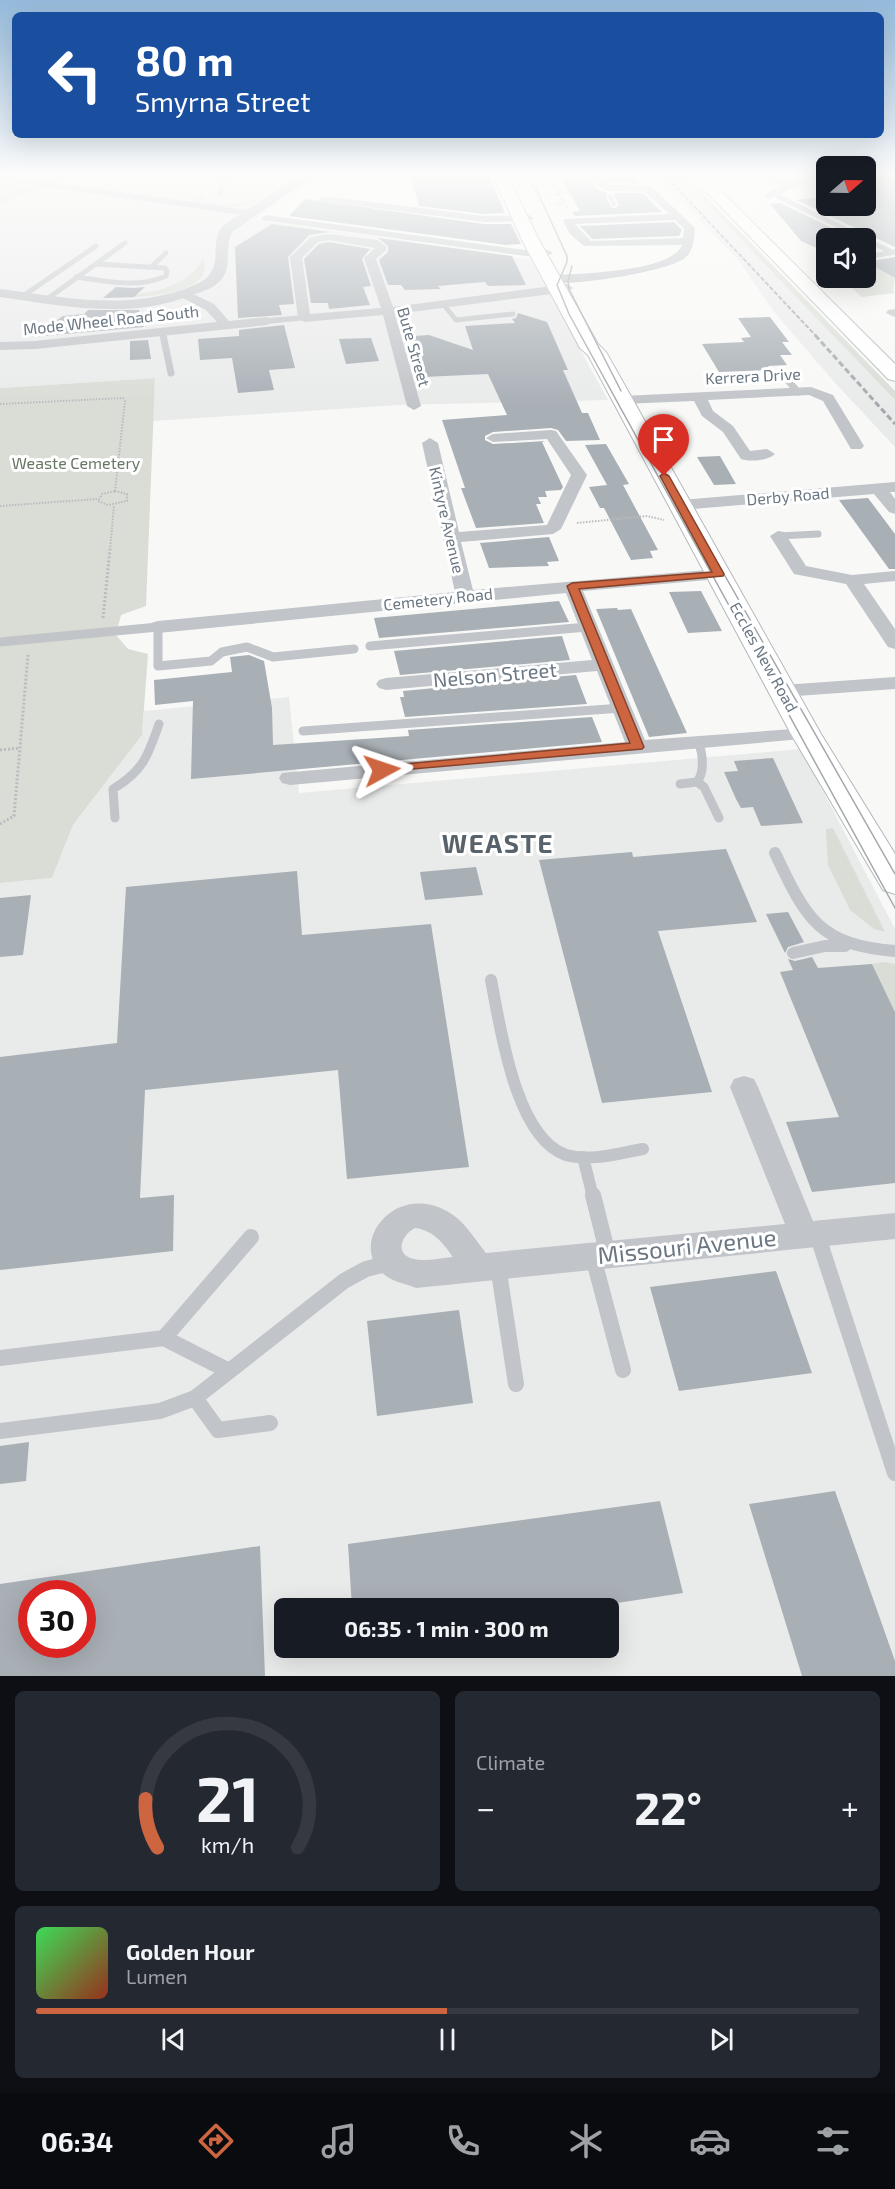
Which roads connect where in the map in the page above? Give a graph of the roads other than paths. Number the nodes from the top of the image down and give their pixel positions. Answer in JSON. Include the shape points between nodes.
{"nodes":[{"id":1,"x":88,"y":251,"type":"edge"},
{"id":2,"x":114,"y":251,"type":"edge"},
{"id":3,"x":220,"y":251,"type":"edge"},
{"id":4,"x":302,"y":251,"type":"edge"},
{"id":5,"x":379,"y":251,"type":"edge"},
{"id":6,"x":528,"y":251,"type":"edge"},
{"id":7,"x":684,"y":251,"type":"edge"},
{"id":8,"x":772,"y":251,"type":"edge"},
{"id":9,"x":794,"y":251,"type":"edge"},
{"id":10,"x":893,"y":252,"type":"edge"},
{"id":11,"x":166,"y":253,"type":"dead end"},
{"id":12,"x":542,"y":253,"type":"joint"},
{"id":13,"x":876,"y":255,"type":"edge"},
{"id":14,"x":96,"y":264,"type":"junction"},
{"id":15,"x":151,"y":267,"type":"junction"},
{"id":16,"x":76,"y":278,"type":"junction"},
{"id":17,"x":559,"y":283,"type":"junction"},
{"id":18,"x":0,"y":293,"type":"edge"},
{"id":19,"x":185,"y":294,"type":"junction"},
{"id":20,"x":23,"y":296,"type":"junction"},
{"id":21,"x":47,"y":299,"type":"junction"},
{"id":22,"x":443,"y":303,"type":"junction"},
{"id":23,"x":854,"y":309,"type":"dead end"},
{"id":24,"x":388,"y":311,"type":"junction"},
{"id":25,"x":513,"y":315,"type":"dead end"},
{"id":26,"x":304,"y":318,"type":"junction"},
{"id":27,"x":267,"y":321,"type":"joint"},
{"id":28,"x":226,"y":324,"type":"junction"},
{"id":29,"x":162,"y":331,"type":"junction"},
{"id":30,"x":0,"y":346,"type":"edge"},
{"id":31,"x":171,"y":373,"type":"dead end"},
{"id":32,"x":895,"y":375,"type":"edge"},
{"id":33,"x":784,"y":376,"type":"dead end"},
{"id":34,"x":798,"y":392,"type":"junction"},
{"id":35,"x":699,"y":396,"type":"junction"},
{"id":36,"x":622,"y":400,"type":"junction"},
{"id":37,"x":414,"y":406,"type":"dead end"},
{"id":38,"x":493,"y":438,"type":"dead end"},
{"id":39,"x":430,"y":443,"type":"dead end"},
{"id":40,"x":856,"y":446,"type":"dead end"},
{"id":41,"x":767,"y":454,"type":"dead end"},
{"id":42,"x":895,"y":487,"type":"edge"},
{"id":43,"x":878,"y":488,"type":"junction"},
{"id":44,"x":681,"y":505,"type":"junction"},
{"id":45,"x":895,"y":509,"type":"edge"},
{"id":46,"x":818,"y":534,"type":"dead end"},
{"id":47,"x":778,"y":536,"type":"joint"},
{"id":48,"x":452,"y":538,"type":"junction"},
{"id":49,"x":719,"y":574,"type":"junction"},
{"id":50,"x":895,"y":576,"type":"edge"},
{"id":51,"x":852,"y":580,"type":"junction"},
{"id":52,"x":572,"y":586,"type":"junction"},
{"id":53,"x":465,"y":596,"type":"junction"},
{"id":54,"x":158,"y":627,"type":"junction"},
{"id":55,"x":587,"y":627,"type":"junction"},
{"id":56,"x":0,"y":642,"type":"edge"},
{"id":57,"x":895,"y":643,"type":"edge"},
{"id":58,"x":370,"y":646,"type":"dead end"},
{"id":59,"x":354,"y":649,"type":"dead end"},
{"id":60,"x":604,"y":665,"type":"junction"},
{"id":61,"x":386,"y":684,"type":"dead end"},
{"id":62,"x":892,"y":687,"type":"edge"},
{"id":63,"x":783,"y":692,"type":"junction"},
{"id":64,"x":622,"y":708,"type":"junction"},
{"id":65,"x":159,"y":724,"type":"dead end"},
{"id":66,"x":303,"y":731,"type":"dead end"},
{"id":67,"x":806,"y":734,"type":"junction"},
{"id":68,"x":698,"y":742,"type":"junction"},
{"id":69,"x":637,"y":747,"type":"junction"},
{"id":70,"x":828,"y":773,"type":"junction"},
{"id":71,"x":290,"y":778,"type":"dead end"},
{"id":72,"x":697,"y":782,"type":"junction"},
{"id":73,"x":680,"y":784,"type":"dead end"},
{"id":74,"x":115,"y":818,"type":"dead end"},
{"id":75,"x":720,"y":818,"type":"dead end"},
{"id":76,"x":775,"y":853,"type":"dead end"},
{"id":77,"x":895,"y":882,"type":"edge"},
{"id":78,"x":895,"y":906,"type":"edge"},
{"id":79,"x":855,"y":946,"type":"junction"},
{"id":80,"x":895,"y":951,"type":"edge"},
{"id":81,"x":793,"y":953,"type":"dead end"},
{"id":82,"x":491,"y":980,"type":"dead end"},
{"id":83,"x":744,"y":1087,"type":"dead end"},
{"id":84,"x":643,"y":1149,"type":"dead end"},
{"id":85,"x":583,"y":1157,"type":"junction"},
{"id":86,"x":895,"y":1226,"type":"edge"},
{"id":87,"x":810,"y":1235,"type":"junction"},
{"id":88,"x":251,"y":1237,"type":"dead end"},
{"id":89,"x":601,"y":1256,"type":"junction"},
{"id":90,"x":391,"y":1263,"type":"junction"},
{"id":91,"x":488,"y":1266,"type":"junction"},
{"id":92,"x":164,"y":1338,"type":"junction"},
{"id":93,"x":0,"y":1358,"type":"edge"},
{"id":94,"x":623,"y":1370,"type":"dead end"},
{"id":95,"x":229,"y":1371,"type":"junction"},
{"id":96,"x":516,"y":1384,"type":"dead end"},
{"id":97,"x":195,"y":1398,"type":"junction"},
{"id":98,"x":270,"y":1423,"type":"dead end"},
{"id":99,"x":0,"y":1431,"type":"edge"},
{"id":100,"x":895,"y":1473,"type":"edge"}],
"edges":[{"from":1,"to":20,"type":"lane"},
{"from":2,"to":14,"type":"lane"},
{"from":3,"to":19,"type":"street","via":[[217,276]]},
{"from":4,"to":26,"type":"street","name":"Bute Street","via":[[296,257]]},
{"from":5,"to":24,"type":"street","name":"Bute Street","via":[[370,258]]},
{"from":6,"to":12,"type":"street"},
{"from":7,"to":17,"type":"street","via":[[632,275]]},
{"from":8,"to":32,"type":"main road"},
{"from":9,"to":23,"type":"main road"},
{"from":10,"to":13,"type":"lane"},
{"from":11,"to":15,"type":"lane"},
{"from":12,"to":17,"type":"main road","name":"Eccles New Road"},
{"from":14,"to":15,"type":"lane"},
{"from":14,"to":16,"type":"lane"},
{"from":15,"to":16,"type":"lane","via":[[165,268],[166,276],[146,283]]},
{"from":16,"to":21,"type":"lane"},
{"from":17,"to":22,"type":"street"},
{"from":17,"to":36,"type":"main road","name":"Eccles New Road","via":[[598,347],[596,352]]},
{"from":18,"to":20,"type":"street"},
{"from":19,"to":21,"type":"street","via":[[128,304]]},
{"from":19,"to":28,"type":"street","name":"Mode Wheel Road South","via":[[210,307]]},
{"from":20,"to":21,"type":"street"},
{"from":22,"to":24,"type":"street"},
{"from":22,"to":25,"type":"lane","via":[[456,320]]},
{"from":24,"to":26,"type":"street"},
{"from":24,"to":37,"type":"street","name":"Bute Street"},
{"from":26,"to":27,"type":"street"},
{"from":27,"to":28,"type":"street","name":"Mode Wheel Road South"},
{"from":28,"to":29,"type":"street","name":"Mode Wheel Road South"},
{"from":29,"to":30,"type":"street","name":"Mode Wheel Road South"},
{"from":29,"to":31,"type":"lane"},
{"from":33,"to":34,"type":"lane"},
{"from":34,"to":35,"type":"street","name":"Kerrera Drive"},
{"from":34,"to":40,"type":"street","name":"Kerrera Drive","via":[[811,391],[828,398]]},
{"from":35,"to":36,"type":"street","name":"Kerrera Drive"},
{"from":35,"to":41,"type":"street","via":[[707,413],[728,429],[746,456]]},
{"from":36,"to":44,"type":"main road","name":"Eccles New Road"},
{"from":38,"to":48,"type":"street","via":[[551,434],[579,475],[553,529]]},
{"from":39,"to":48,"type":"street","name":"Kintyre Avenue"},
{"from":42,"to":43,"type":"street","name":"Derby Road"},
{"from":43,"to":44,"type":"street","name":"Derby Road"},
{"from":43,"to":45,"type":"street"},
{"from":44,"to":49,"type":"main road","name":"Eccles New Road"},
{"from":46,"to":47,"type":"lane"},
{"from":47,"to":51,"type":"street","via":[[800,570]]},
{"from":48,"to":53,"type":"street","name":"Kintyre Avenue"},
{"from":49,"to":52,"type":"street","name":"Cemetery Road"},
{"from":49,"to":63,"type":"main road","name":"Eccles New Road"},
{"from":50,"to":51,"type":"street"},
{"from":51,"to":57,"type":"street"},
{"from":52,"to":53,"type":"street","name":"Cemetery Road"},
{"from":52,"to":55,"type":"street"},
{"from":53,"to":54,"type":"street","name":"Cemetery Road"},
{"from":54,"to":56,"type":"lane"},
{"from":54,"to":59,"type":"lane","via":[[158,666],[211,662],[222,652],[247,647],[273,657]]},
{"from":55,"to":58,"type":"lane"},
{"from":55,"to":60,"type":"street"},
{"from":60,"to":61,"type":"street","name":"Nelson Street"},
{"from":60,"to":64,"type":"street"},
{"from":62,"to":63,"type":"street"},
{"from":63,"to":67,"type":"main road","name":"Eccles New Road"},
{"from":64,"to":66,"type":"lane"},
{"from":64,"to":69,"type":"street"},
{"from":65,"to":74,"type":"lane","via":[[144,766],[113,789]]},
{"from":67,"to":68,"type":"street"},
{"from":67,"to":70,"type":"main road","name":"Eccles New Road"},
{"from":68,"to":69,"type":"street"},
{"from":68,"to":72,"type":"lane","via":[[702,751],[701,777]]},
{"from":69,"to":71,"type":"street"},
{"from":70,"to":77,"type":"main road","name":"Eccles New Road"},
{"from":70,"to":78,"type":"main road","name":"Eccles New Road"},
{"from":72,"to":73,"type":"lane"},
{"from":72,"to":75,"type":"lane","via":[[704,787]]},
{"from":76,"to":79,"type":"lane","via":[[810,919],[829,937]]},
{"from":79,"to":80,"type":"lane"},
{"from":79,"to":81,"type":"lane","via":[[825,946]]},
{"from":82,"to":85,"type":"lane","via":[[508,1066],[536,1126],[556,1150]]},
{"from":83,"to":87,"type":"street"},
{"from":84,"to":85,"type":"lane"},
{"from":85,"to":89,"type":"lane"},
{"from":86,"to":87,"type":"street","name":"Missouri Avenue"},
{"from":87,"to":89,"type":"street","name":"Missouri Avenue"},
{"from":87,"to":100,"type":"lane"},
{"from":88,"to":92,"type":"lane"},
{"from":89,"to":91,"type":"street","name":"Missouri Avenue"},
{"from":89,"to":94,"type":"lane"},
{"from":90,"to":91,"type":"street","name":"Missouri Avenue","via":[[400,1271],[416,1274]]},
{"from":90,"to":91,"type":"street","via":[[386,1237],[402,1219],[417,1215],[445,1226]]},
{"from":90,"to":95,"type":"lane","via":[[366,1269],[344,1281]]},
{"from":91,"to":96,"type":"lane"},
{"from":92,"to":93,"type":"lane"},
{"from":92,"to":95,"type":"lane"},
{"from":95,"to":97,"type":"lane"},
{"from":97,"to":98,"type":"lane","via":[[218,1430]]},
{"from":97,"to":99,"type":"lane","via":[[160,1411]]}]}
